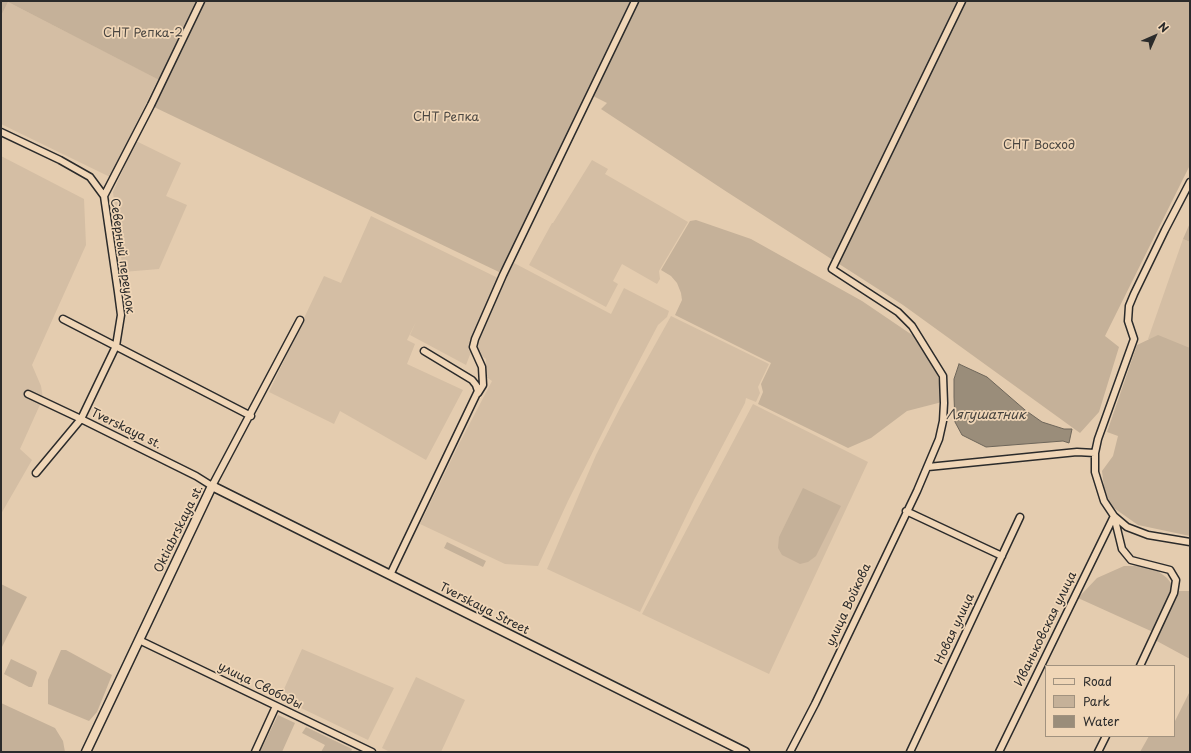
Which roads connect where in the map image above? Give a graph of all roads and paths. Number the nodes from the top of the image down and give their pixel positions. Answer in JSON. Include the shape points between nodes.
{"nodes":[{"id":1,"x":200,"y":1,"type":"edge"},
{"id":2,"x":635,"y":1,"type":"edge"},
{"id":3,"x":962,"y":1,"type":"edge"},
{"id":4,"x":1,"y":132,"type":"edge"},
{"id":5,"x":1190,"y":182,"type":"edge"},
{"id":6,"x":104,"y":196,"type":"junction"},
{"id":7,"x":62,"y":319,"type":"dead end"},
{"id":8,"x":300,"y":320,"type":"dead end"},
{"id":9,"x":116,"y":346,"type":"junction"},
{"id":10,"x":424,"y":351,"type":"dead end"},
{"id":11,"x":478,"y":393,"type":"junction"},
{"id":12,"x":28,"y":394,"type":"dead end"},
{"id":13,"x":250,"y":416,"type":"junction"},
{"id":14,"x":80,"y":419,"type":"junction"},
{"id":15,"x":1095,"y":453,"type":"junction"},
{"id":16,"x":928,"y":467,"type":"junction"},
{"id":17,"x":36,"y":473,"type":"dead end"},
{"id":18,"x":212,"y":486,"type":"junction"},
{"id":19,"x":906,"y":511,"type":"junction"},
{"id":20,"x":1114,"y":516,"type":"junction"},
{"id":21,"x":1020,"y":517,"type":"dead end"},
{"id":22,"x":1190,"y":542,"type":"edge"},
{"id":23,"x":1002,"y":556,"type":"junction"},
{"id":24,"x":390,"y":575,"type":"junction"},
{"id":25,"x":139,"y":640,"type":"junction"},
{"id":26,"x":1140,"y":665,"type":"edge"},
{"id":27,"x":276,"y":706,"type":"junction"},
{"id":28,"x":1106,"y":737,"type":"edge"},
{"id":29,"x":358,"y":745,"type":"junction"},
{"id":30,"x":86,"y":752,"type":"edge"},
{"id":31,"x":255,"y":752,"type":"edge"},
{"id":32,"x":354,"y":752,"type":"edge"},
{"id":33,"x":372,"y":752,"type":"edge"},
{"id":34,"x":745,"y":752,"type":"edge"},
{"id":35,"x":790,"y":752,"type":"edge"},
{"id":36,"x":910,"y":752,"type":"edge"},
{"id":37,"x":998,"y":752,"type":"edge"},
{"id":38,"x":1098,"y":752,"type":"edge"}],
"edges":[{"from":1,"to":6,"type":"street"},
{"from":2,"to":11,"type":"street","via":[[503,275],[475,339],[473,347],[482,366],[483,385]]},
{"from":3,"to":16,"type":"street","name":"улица Войкова","via":[[832,269],[898,312],[912,326],[944,376],[943,421]]},
{"from":4,"to":6,"type":"street","name":"Северный переулок","via":[[90,177]]},
{"from":5,"to":15,"type":"street","via":[[1134,294],[1128,320],[1134,339]]},
{"from":6,"to":9,"type":"street","name":"Северный переулок","via":[[120,315]]},
{"from":7,"to":9,"type":"street"},
{"from":8,"to":13,"type":"street","name":"Oktiabrskaya st."},
{"from":9,"to":13,"type":"street"},
{"from":9,"to":14,"type":"street","name":"Северный переулок"},
{"from":10,"to":11,"type":"street","via":[[472,380],[478,388]]},
{"from":11,"to":24,"type":"street"},
{"from":12,"to":14,"type":"street","name":"Tverskaya st."},
{"from":13,"to":18,"type":"street","name":"Oktiabrskaya st."},
{"from":14,"to":17,"type":"street","name":"Северный переулок"},
{"from":14,"to":18,"type":"street","name":"Tverskaya st."},
{"from":15,"to":16,"type":"street","via":[[1077,452]]},
{"from":15,"to":20,"type":"street","via":[[1095,472],[1104,501]]},
{"from":16,"to":19,"type":"street","name":"улица Войкова"},
{"from":18,"to":24,"type":"main road","name":"Tverskaya Street"},
{"from":18,"to":25,"type":"main road","name":"Oktiabrskaya st."},
{"from":19,"to":23,"type":"street"},
{"from":19,"to":35,"type":"street","name":"улица Войкова"},
{"from":20,"to":22,"type":"street","via":[[1127,527],[1148,535]]},
{"from":20,"to":26,"type":"street","via":[[1122,549],[1131,560],[1170,570],[1176,580],[1174,593]]},
{"from":20,"to":37,"type":"street","name":"Иваньковская улица"},
{"from":21,"to":23,"type":"street","name":"Новая улица"},
{"from":23,"to":36,"type":"street","name":"Новая улица"},
{"from":24,"to":34,"type":"main road","name":"Tverskaya Street"},
{"from":25,"to":27,"type":"street","name":"улица Свободы"},
{"from":25,"to":30,"type":"main road","name":"Oktiabrskaya st."},
{"from":27,"to":29,"type":"street","name":"улица Свободы"},
{"from":27,"to":31,"type":"street"},
{"from":28,"to":38,"type":"street"},
{"from":29,"to":32,"type":"street"},
{"from":29,"to":33,"type":"street","name":"улица Свободы"}]}
